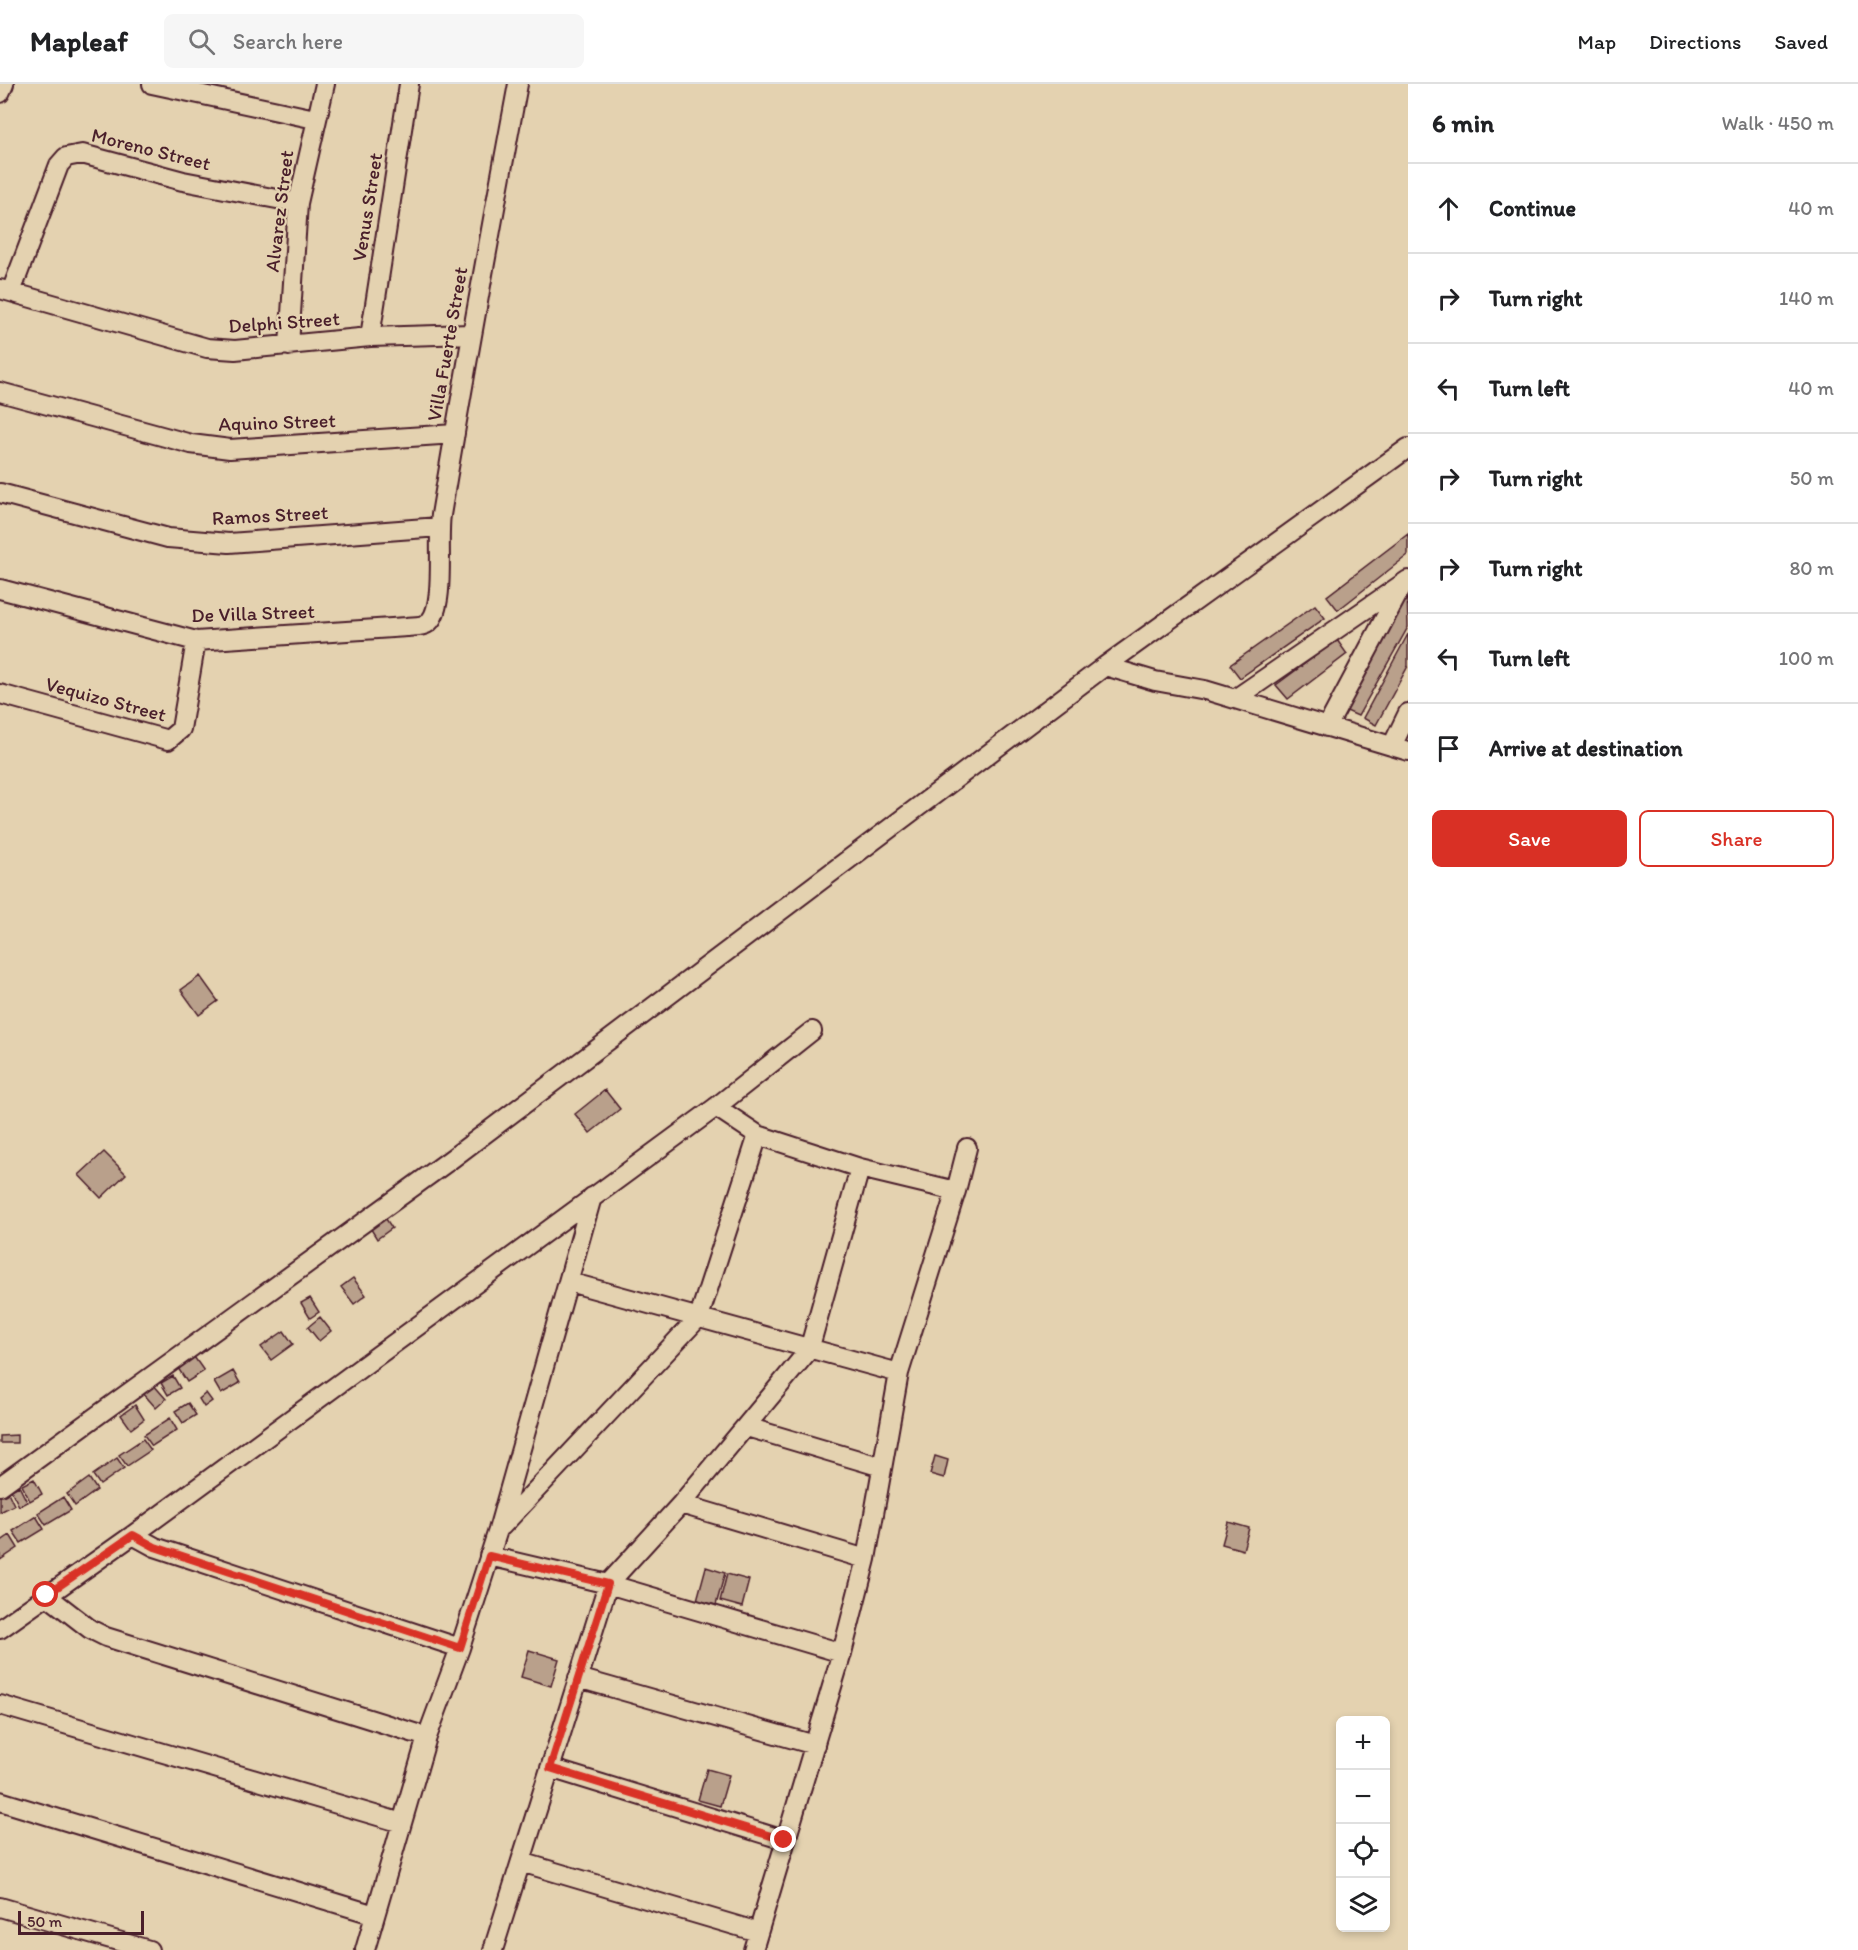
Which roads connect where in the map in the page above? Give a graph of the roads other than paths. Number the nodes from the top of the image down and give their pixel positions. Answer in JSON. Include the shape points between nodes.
{"nodes":[{"id":1,"x":4,"y":84,"type":"edge"},
{"id":2,"x":152,"y":84,"type":"edge"},
{"id":3,"x":325,"y":84,"type":"edge"},
{"id":4,"x":409,"y":84,"type":"edge"},
{"id":5,"x":518,"y":84,"type":"edge"},
{"id":6,"x":0,"y":93,"type":"edge"},
{"id":7,"x":315,"y":119,"type":"junction"},
{"id":8,"x":298,"y":203,"type":"junction"},
{"id":9,"x":5,"y":291,"type":"edge"},
{"id":10,"x":471,"y":334,"type":"junction"},
{"id":11,"x":370,"y":337,"type":"junction"},
{"id":12,"x":289,"y":346,"type":"junction"},
{"id":13,"x":0,"y":392,"type":"edge"},
{"id":14,"x":455,"y":434,"type":"junction"},
{"id":15,"x":1408,"y":448,"type":"edge"},
{"id":16,"x":0,"y":493,"type":"edge"},
{"id":17,"x":439,"y":526,"type":"junction"},
{"id":18,"x":1405,"y":582,"type":"edge"},
{"id":19,"x":0,"y":589,"type":"edge"},
{"id":20,"x":435,"y":613,"type":"joint"},
{"id":21,"x":196,"y":641,"type":"junction"},
{"id":22,"x":1105,"y":666,"type":"junction"},
{"id":23,"x":0,"y":694,"type":"edge"},
{"id":24,"x":1235,"y":699,"type":"junction"},
{"id":25,"x":1408,"y":713,"type":"edge"},
{"id":26,"x":1327,"y":727,"type":"junction"},
{"id":27,"x":1400,"y":748,"type":"edge"},
{"id":28,"x":812,"y":1031,"type":"dead end"},
{"id":29,"x":716,"y":1107,"type":"junction"},
{"id":30,"x":758,"y":1135,"type":"junction"},
{"id":31,"x":967,"y":1148,"type":"dead end"},
{"id":32,"x":860,"y":1168,"type":"junction"},
{"id":33,"x":956,"y":1191,"type":"junction"},
{"id":34,"x":592,"y":1197,"type":"junction"},
{"id":35,"x":569,"y":1282,"type":"junction"},
{"id":36,"x":699,"y":1317,"type":"junction"},
{"id":37,"x":809,"y":1350,"type":"junction"},
{"id":38,"x":899,"y":1373,"type":"junction"},
{"id":39,"x":747,"y":1427,"type":"junction"},
{"id":40,"x":882,"y":1467,"type":"junction"},
{"id":41,"x":0,"y":1486,"type":"edge"},
{"id":42,"x":681,"y":1504,"type":"junction"},
{"id":43,"x":498,"y":1530,"type":"junction"},
{"id":44,"x":133,"y":1535,"type":"junction"},
{"id":45,"x":489,"y":1556,"type":"junction"},
{"id":46,"x":866,"y":1559,"type":"junction"},
{"id":47,"x":608,"y":1584,"type":"junction"},
{"id":48,"x":46,"y":1595,"type":"junction"},
{"id":49,"x":0,"y":1629,"type":"edge"},
{"id":50,"x":460,"y":1648,"type":"junction"},
{"id":51,"x":842,"y":1653,"type":"junction"},
{"id":52,"x":578,"y":1677,"type":"junction"},
{"id":53,"x":0,"y":1705,"type":"edge"},
{"id":54,"x":427,"y":1737,"type":"junction"},
{"id":55,"x":815,"y":1745,"type":"junction"},
{"id":56,"x":550,"y":1768,"type":"junction"},
{"id":57,"x":0,"y":1801,"type":"edge"},
{"id":58,"x":402,"y":1823,"type":"junction"},
{"id":59,"x":784,"y":1840,"type":"junction"},
{"id":60,"x":521,"y":1862,"type":"junction"},
{"id":61,"x":0,"y":1907,"type":"edge"},
{"id":62,"x":375,"y":1915,"type":"junction"},
{"id":63,"x":756,"y":1941,"type":"edge"},
{"id":64,"x":499,"y":1948,"type":"edge"},
{"id":65,"x":149,"y":1950,"type":"edge"},
{"id":66,"x":365,"y":1950,"type":"edge"}],
"edges":[{"from":1,"to":6,"type":"street"},
{"from":2,"to":7,"type":"street"},
{"from":3,"to":7,"type":"street","name":"Alvarez Street"},
{"from":4,"to":11,"type":"street","name":"Venus Street"},
{"from":5,"to":10,"type":"street","name":"Villa Fuerte Street"},
{"from":7,"to":8,"type":"street","name":"Alvarez Street"},
{"from":8,"to":9,"type":"street","name":"Moreno Street","via":[[72,154],[58,165]]},
{"from":8,"to":12,"type":"street","name":"Alvarez Street"},
{"from":9,"to":12,"type":"street","name":"Delphi Street","via":[[207,348]]},
{"from":10,"to":11,"type":"street","name":"Delphi Street"},
{"from":10,"to":14,"type":"street","name":"Villa Fuerte Street"},
{"from":11,"to":12,"type":"street","name":"Delphi Street"},
{"from":13,"to":14,"type":"street","name":"Aquino Street","via":[[191,444],[231,449]]},
{"from":14,"to":17,"type":"street","name":"Villa Fuerte Street"},
{"from":15,"to":22,"type":"street"},
{"from":16,"to":17,"type":"street","name":"Ramos Street","via":[[168,538],[209,542]]},
{"from":17,"to":20,"type":"street","name":"Villa Fuerte Street"},
{"from":18,"to":24,"type":"street"},
{"from":18,"to":26,"type":"street"},
{"from":19,"to":21,"type":"street","name":"De Villa Street"},
{"from":20,"to":21,"type":"street","name":"De Villa Street","via":[[426,625]]},
{"from":21,"to":23,"type":"street","name":"Vequizo Street","via":[[181,729],[168,740]]},
{"from":22,"to":24,"type":"street"},
{"from":22,"to":41,"type":"street","via":[[450,1160]]},
{"from":24,"to":26,"type":"street"},
{"from":25,"to":27,"type":"street"},
{"from":26,"to":27,"type":"street"},
{"from":28,"to":29,"type":"street"},
{"from":29,"to":30,"type":"street"},
{"from":29,"to":34,"type":"street"},
{"from":30,"to":32,"type":"street"},
{"from":30,"to":36,"type":"street"},
{"from":31,"to":33,"type":"street"},
{"from":32,"to":33,"type":"street"},
{"from":32,"to":37,"type":"street"},
{"from":33,"to":38,"type":"street"},
{"from":34,"to":35,"type":"street"},
{"from":34,"to":44,"type":"street"},
{"from":35,"to":36,"type":"street"},
{"from":35,"to":43,"type":"street"},
{"from":36,"to":37,"type":"street"},
{"from":36,"to":43,"type":"street"},
{"from":37,"to":38,"type":"street"},
{"from":37,"to":39,"type":"street"},
{"from":38,"to":40,"type":"street"},
{"from":39,"to":40,"type":"street"},
{"from":39,"to":42,"type":"street"},
{"from":40,"to":46,"type":"street"},
{"from":42,"to":46,"type":"street"},
{"from":42,"to":47,"type":"street"},
{"from":43,"to":45,"type":"street"},
{"from":44,"to":48,"type":"street"},
{"from":44,"to":50,"type":"street","via":[[155,1547]]},
{"from":45,"to":47,"type":"street"},
{"from":45,"to":50,"type":"street"},
{"from":46,"to":51,"type":"street"},
{"from":47,"to":51,"type":"street"},
{"from":47,"to":52,"type":"street"},
{"from":48,"to":49,"type":"street"},
{"from":48,"to":54,"type":"street","via":[[106,1637]]},
{"from":50,"to":54,"type":"street"},
{"from":51,"to":55,"type":"street"},
{"from":52,"to":55,"type":"street"},
{"from":52,"to":56,"type":"street"},
{"from":53,"to":58,"type":"street"},
{"from":54,"to":58,"type":"street"},
{"from":55,"to":59,"type":"street"},
{"from":56,"to":59,"type":"street"},
{"from":56,"to":60,"type":"street"},
{"from":57,"to":62,"type":"street"},
{"from":58,"to":62,"type":"street"},
{"from":59,"to":63,"type":"street"},
{"from":60,"to":63,"type":"street"},
{"from":60,"to":64,"type":"street"},
{"from":61,"to":65,"type":"street"},
{"from":62,"to":66,"type":"street"}]}
